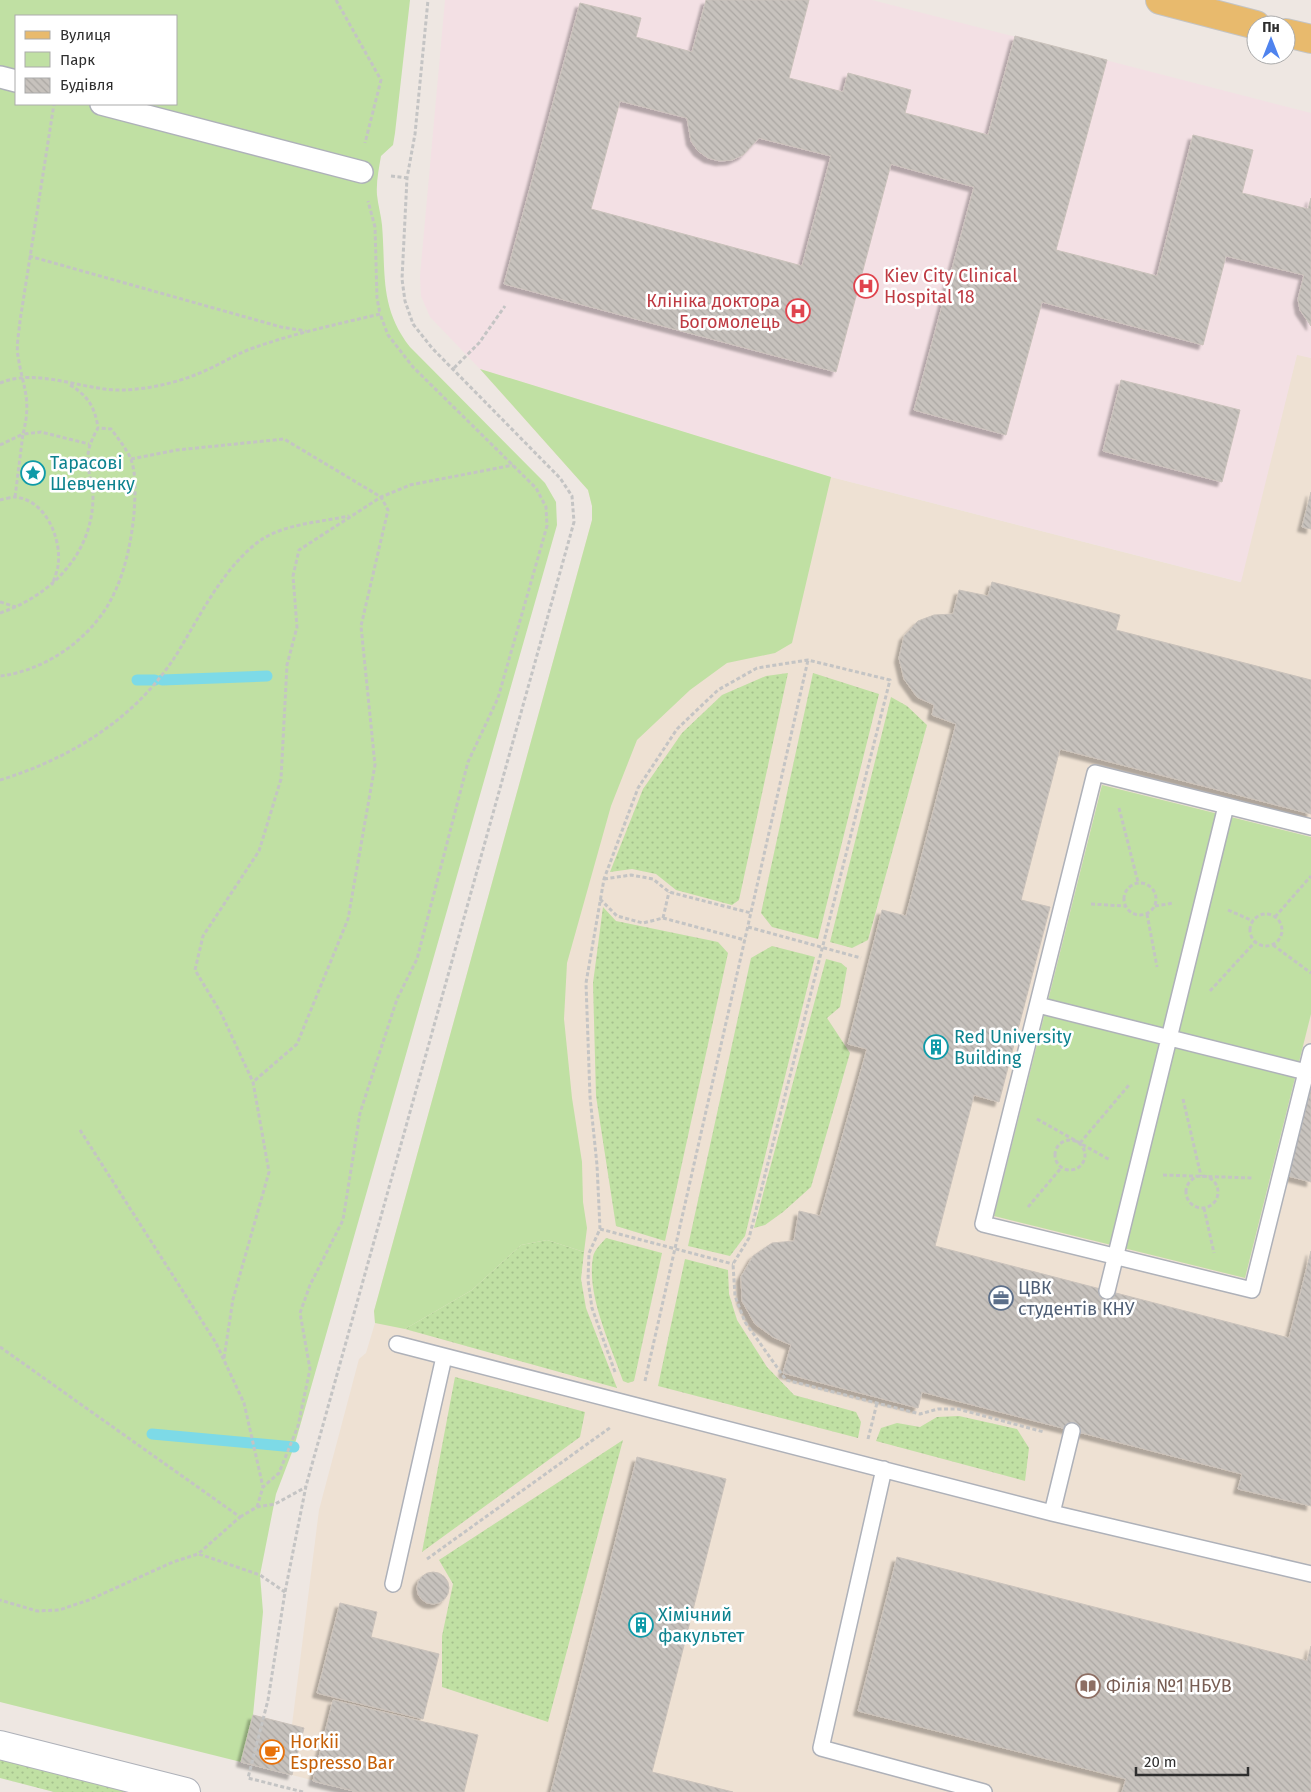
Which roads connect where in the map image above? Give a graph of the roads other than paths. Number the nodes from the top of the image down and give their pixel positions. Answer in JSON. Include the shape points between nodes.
{"nodes":[{"id":1,"x":1160,"y":0,"type":"edge"},
{"id":2,"x":1246,"y":22,"type":"edge"},
{"id":3,"x":1296,"y":35,"type":"edge"},
{"id":4,"x":1311,"y":39,"type":"edge"},
{"id":5,"x":0,"y":77,"type":"edge"},
{"id":6,"x":15,"y":81,"type":"edge"},
{"id":7,"x":105,"y":105,"type":"edge"},
{"id":8,"x":362,"y":172,"type":"road end"},
{"id":9,"x":1226,"y":806,"type":"junction"},
{"id":10,"x":1311,"y":827,"type":"edge"},
{"id":11,"x":1038,"y":1005,"type":"junction"},
{"id":12,"x":1169,"y":1037,"type":"junction"},
{"id":13,"x":1311,"y":1052,"type":"edge"},
{"id":14,"x":1306,"y":1072,"type":"junction"},
{"id":15,"x":1116,"y":1256,"type":"junction"},
{"id":16,"x":1107,"y":1291,"type":"dead end"},
{"id":17,"x":397,"y":1344,"type":"dead end"},
{"id":18,"x":444,"y":1357,"type":"junction"},
{"id":19,"x":1071,"y":1435,"type":"road end"},
{"id":20,"x":884,"y":1469,"type":"junction"},
{"id":21,"x":1052,"y":1513,"type":"junction"},
{"id":22,"x":1311,"y":1574,"type":"edge"},
{"id":23,"x":393,"y":1584,"type":"road end"},
{"id":24,"x":0,"y":1745,"type":"edge"},
{"id":25,"x":186,"y":1792,"type":"edge"},
{"id":26,"x":984,"y":1792,"type":"edge"}],
"edges":[{"from":1,"to":2,"type":"main road"},
{"from":3,"to":4,"type":"main road"},
{"from":5,"to":6,"type":"street"},
{"from":7,"to":8,"type":"street"},
{"from":9,"to":10,"type":"lane"},
{"from":9,"to":11,"type":"lane","via":[[1095,773]]},
{"from":9,"to":12,"type":"lane"},
{"from":11,"to":12,"type":"lane"},
{"from":11,"to":15,"type":"lane","via":[[983,1224]]},
{"from":12,"to":14,"type":"lane"},
{"from":12,"to":15,"type":"lane"},
{"from":13,"to":14,"type":"lane"},
{"from":14,"to":15,"type":"lane","via":[[1252,1290]]},
{"from":15,"to":16,"type":"lane"},
{"from":17,"to":18,"type":"lane"},
{"from":18,"to":20,"type":"lane"},
{"from":18,"to":23,"type":"lane"},
{"from":19,"to":21,"type":"lane"},
{"from":20,"to":21,"type":"lane"},
{"from":20,"to":26,"type":"lane","via":[[821,1748]]},
{"from":21,"to":22,"type":"lane"},
{"from":24,"to":25,"type":"main road"}]}
